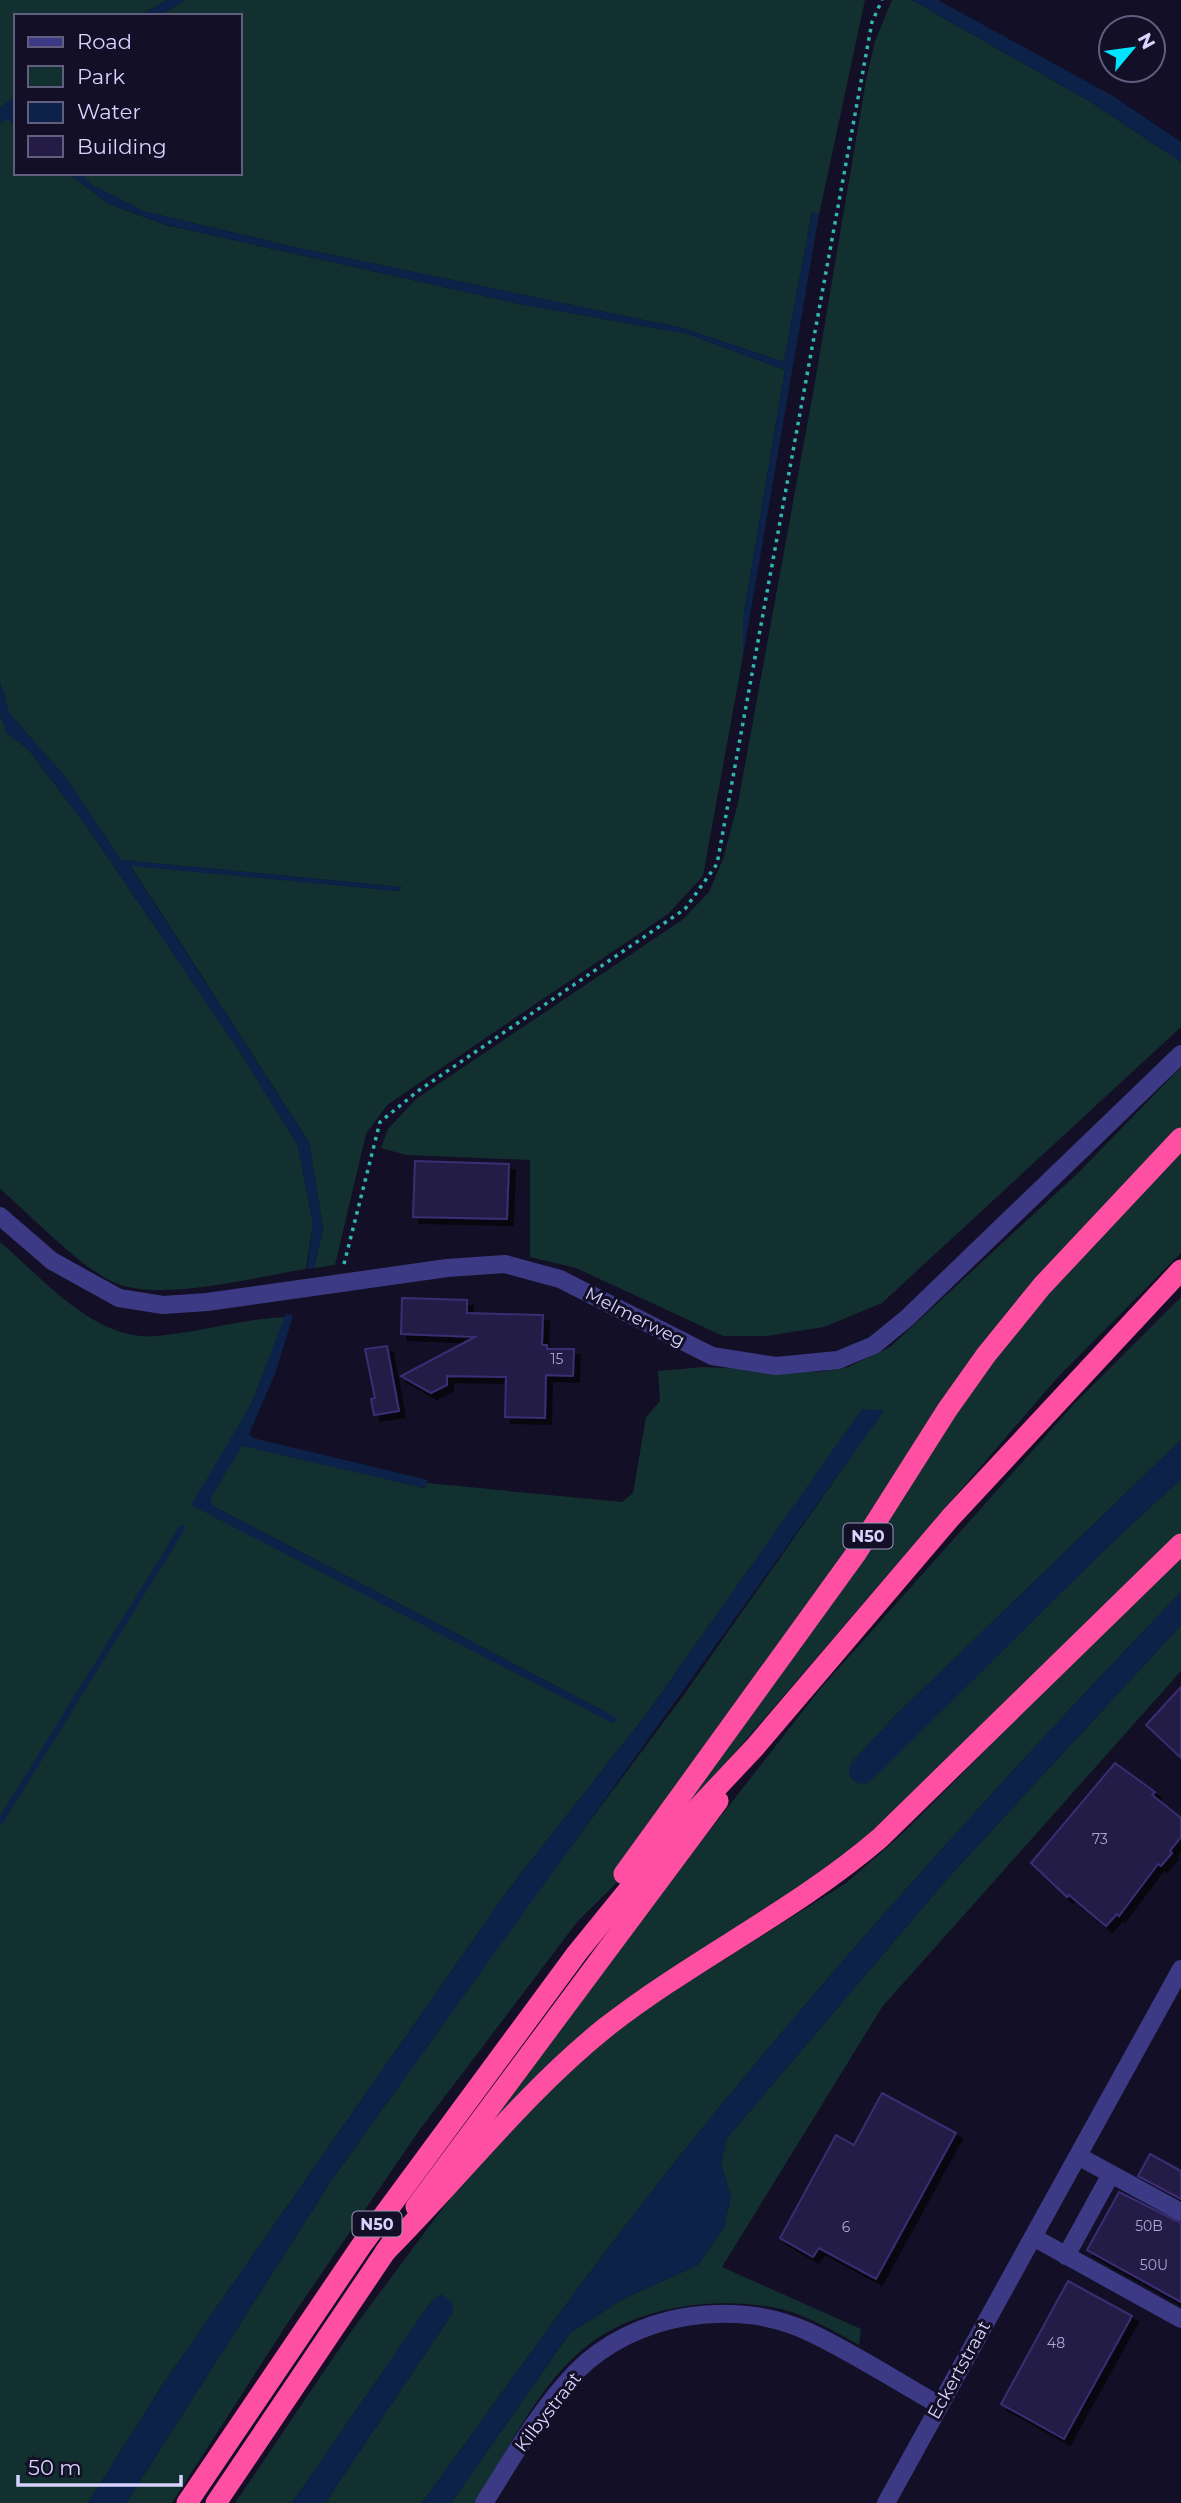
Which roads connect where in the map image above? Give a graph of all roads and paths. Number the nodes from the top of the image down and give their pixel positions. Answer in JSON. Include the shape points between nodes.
{"nodes":[{"id":1,"x":881,"y":0,"type":"edge"},
{"id":2,"x":1181,"y":1054,"type":"edge"},
{"id":3,"x":1181,"y":1138,"type":"edge"},
{"id":4,"x":0,"y":1216,"type":"edge"},
{"id":5,"x":1181,"y":1270,"type":"edge"},
{"id":6,"x":339,"y":1284,"type":"junction"},
{"id":7,"x":1181,"y":1544,"type":"edge"},
{"id":8,"x":755,"y":1747,"type":"junction"},
{"id":9,"x":578,"y":1952,"type":"junction"},
{"id":10,"x":1181,"y":1969,"type":"edge"},
{"id":11,"x":1078,"y":2155,"type":"junction"},
{"id":12,"x":1111,"y":2174,"type":"junction"},
{"id":13,"x":1181,"y":2212,"type":"edge"},
{"id":14,"x":1033,"y":2237,"type":"junction"},
{"id":15,"x":385,"y":2252,"type":"junction"},
{"id":16,"x":1066,"y":2256,"type":"junction"},
{"id":17,"x":1181,"y":2319,"type":"edge"},
{"id":18,"x":939,"y":2405,"type":"junction"},
{"id":19,"x":187,"y":2503,"type":"edge"},
{"id":20,"x":216,"y":2503,"type":"edge"},
{"id":21,"x":484,"y":2503,"type":"edge"},
{"id":22,"x":886,"y":2503,"type":"edge"}],
"edges":[{"from":1,"to":6,"type":"path","via":[[872,22],[717,864],[685,909],[418,1091],[380,1122]]},
{"from":2,"to":6,"type":"street","name":"Melmerweg","via":[[906,1318],[874,1345],[838,1360],[776,1366],[712,1356],[560,1279],[505,1264]]},
{"from":3,"to":9,"type":"highway","number":"N50","via":[[1042,1286],[986,1355],[823,1601],[588,1922]]},
{"from":4,"to":6,"type":"street","name":"Melmerweg","via":[[52,1261],[119,1298],[163,1305]]},
{"from":5,"to":8,"type":"highway","number":"N50","via":[[951,1517]]},
{"from":7,"to":15,"type":"highway","number":"N50","via":[[843,1870],[648,1996],[570,2058]]},
{"from":8,"to":9,"type":"highway","number":"N50","via":[[677,1830]]},
{"from":8,"to":15,"type":"highway","number":"N50"},
{"from":9,"to":19,"type":"highway","number":"N50","via":[[368,2236]]},
{"from":10,"to":11,"type":"street","name":"Eckertstraat"},
{"from":11,"to":12,"type":"street"},
{"from":11,"to":14,"type":"street","name":"Eckertstraat"},
{"from":12,"to":13,"type":"street"},
{"from":12,"to":16,"type":"street"},
{"from":14,"to":16,"type":"street"},
{"from":14,"to":18,"type":"street","name":"Eckertstraat"},
{"from":15,"to":20,"type":"highway","number":"N50"},
{"from":16,"to":17,"type":"street"},
{"from":18,"to":21,"type":"street","name":"Kilbystraat","via":[[807,2331],[750,2315],[675,2319],[625,2337],[576,2372]]},
{"from":18,"to":22,"type":"street","name":"Eckertstraat"}]}
